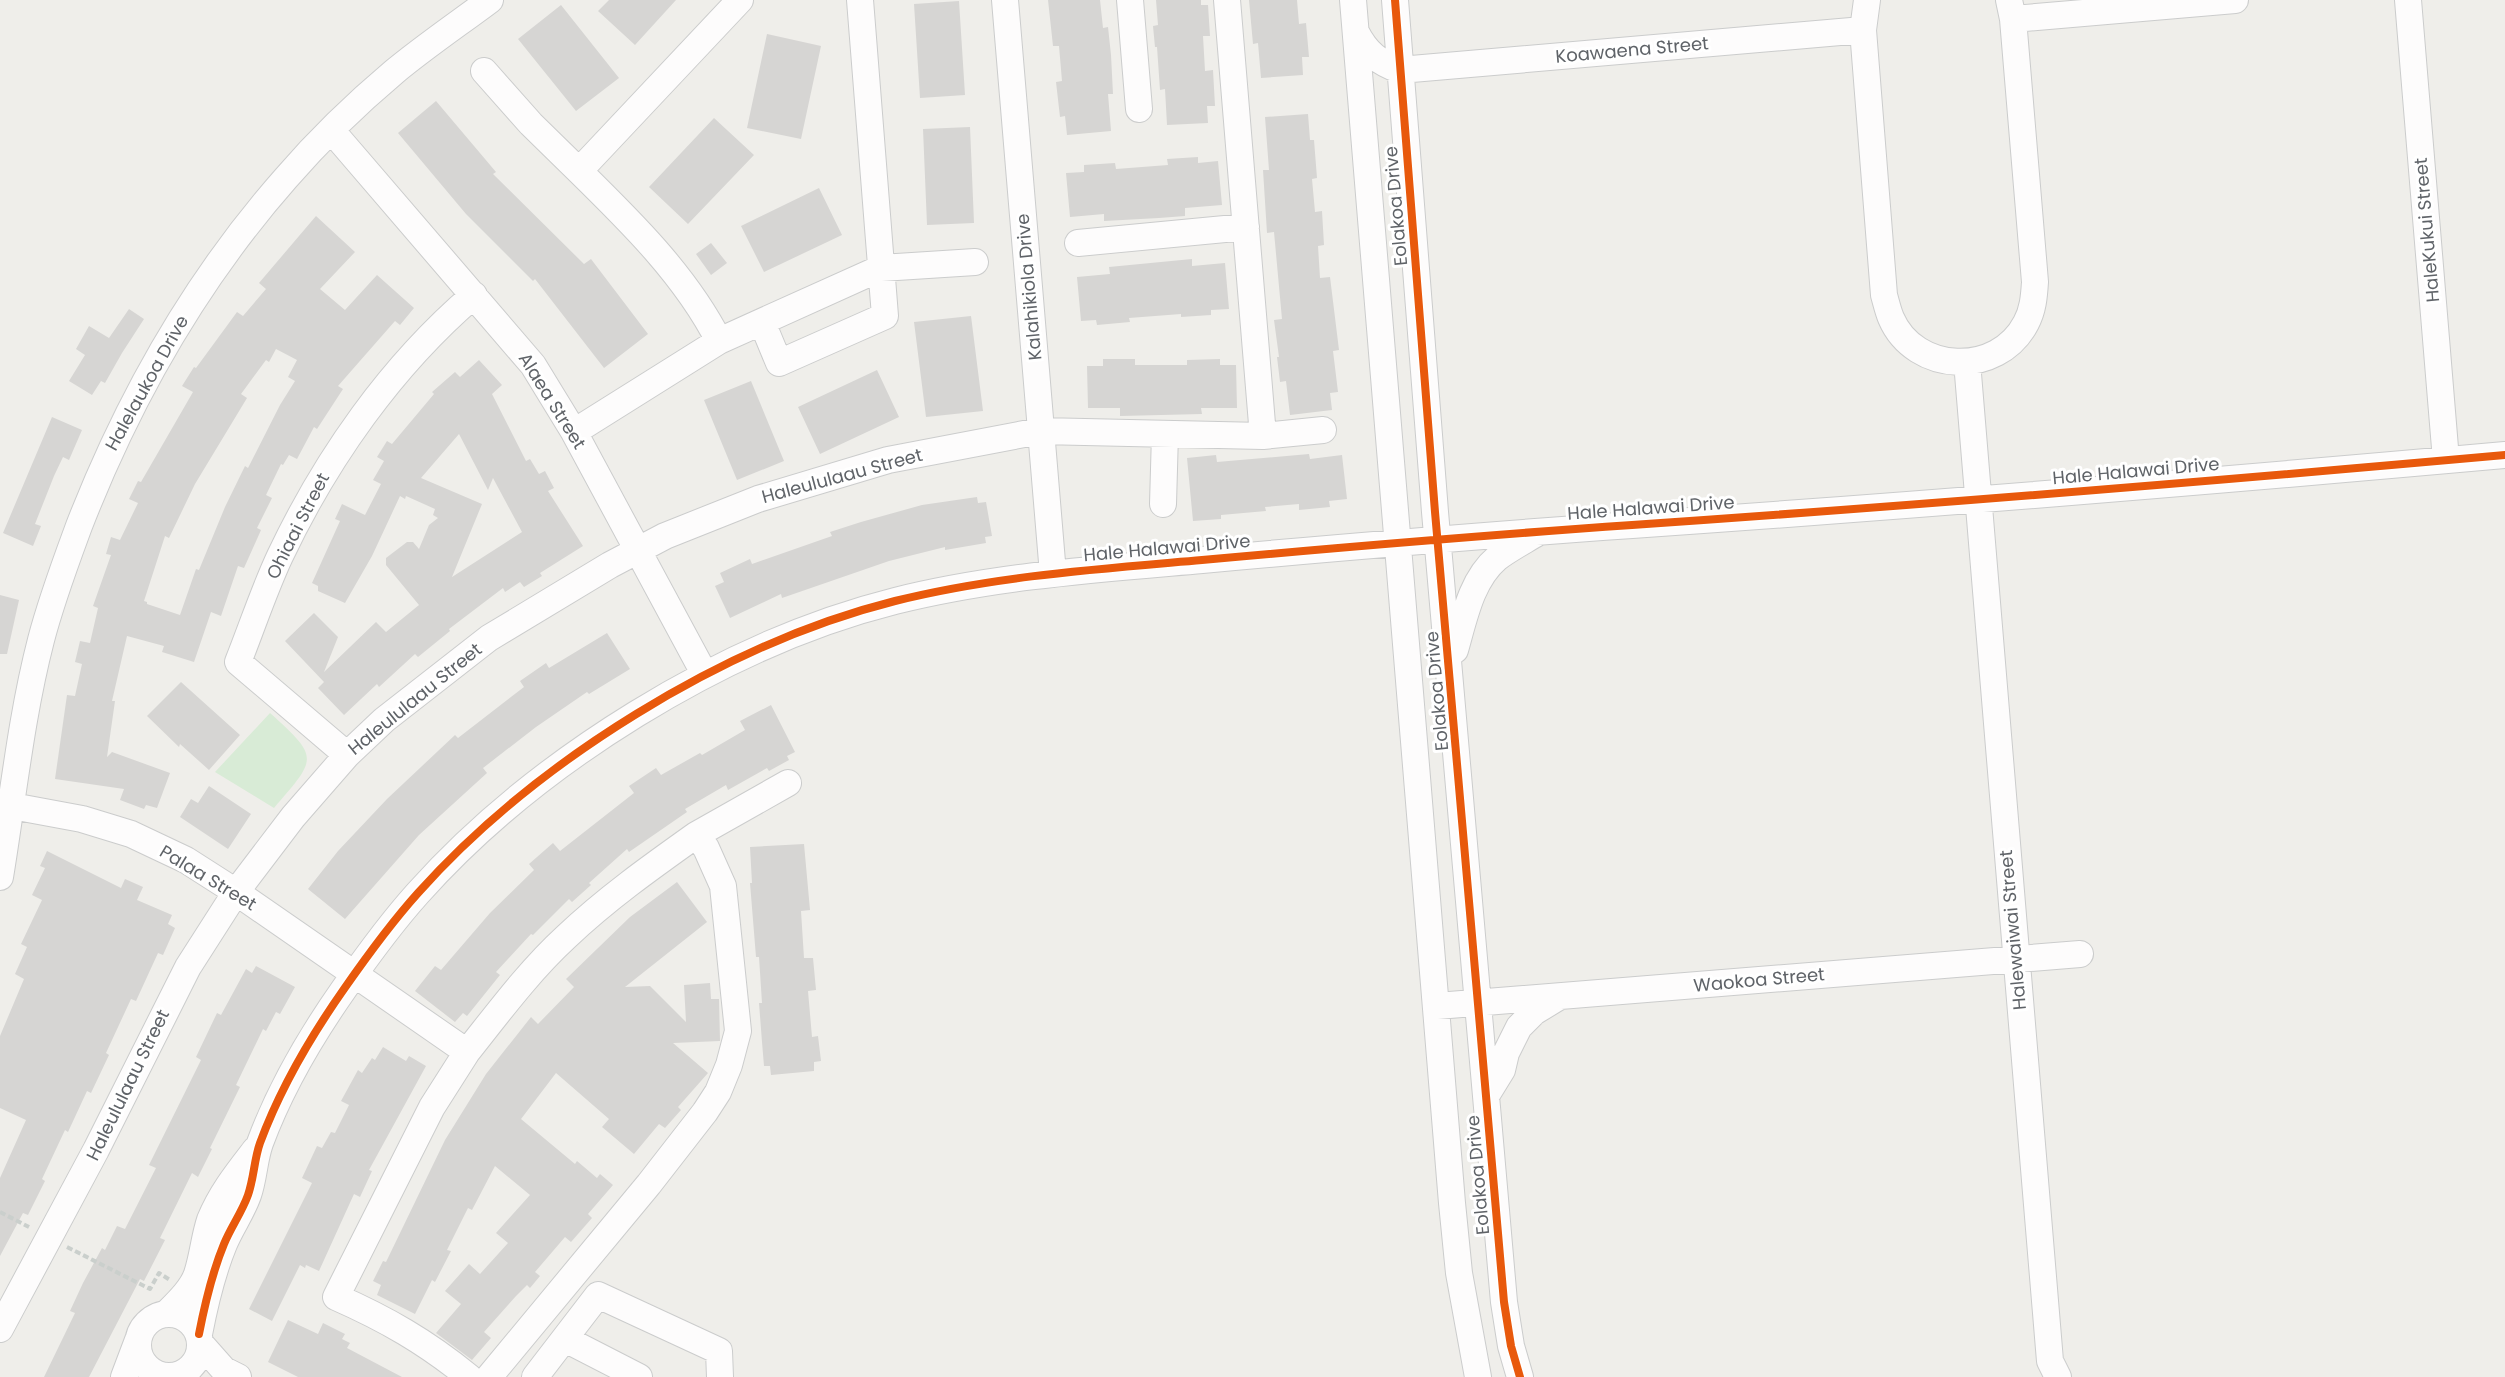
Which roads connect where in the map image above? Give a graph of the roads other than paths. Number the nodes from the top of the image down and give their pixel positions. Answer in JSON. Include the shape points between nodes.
{"nodes":[{"id":1,"x":490,"y":0,"type":"edge"},
{"id":2,"x":740,"y":0,"type":"edge"},
{"id":3,"x":860,"y":0,"type":"edge"},
{"id":4,"x":1005,"y":0,"type":"edge"},
{"id":5,"x":1130,"y":0,"type":"edge"},
{"id":6,"x":1227,"y":0,"type":"edge"},
{"id":7,"x":1353,"y":0,"type":"edge"},
{"id":8,"x":1395,"y":0,"type":"edge"},
{"id":9,"x":1867,"y":0,"type":"edge"},
{"id":10,"x":2235,"y":0,"type":"edge"},
{"id":11,"x":2408,"y":0,"type":"edge"},
{"id":12,"x":2011,"y":9,"type":"edge"},
{"id":13,"x":1355,"y":30,"type":"junction"},
{"id":14,"x":1863,"y":30,"type":"junction"},
{"id":15,"x":1400,"y":70,"type":"junction"},
{"id":16,"x":484,"y":71,"type":"dead end"},
{"id":17,"x":1139,"y":110,"type":"dead end"},
{"id":18,"x":1364,"y":121,"type":"junction"},
{"id":19,"x":332,"y":131,"type":"junction"},
{"id":20,"x":579,"y":171,"type":"junction"},
{"id":21,"x":1246,"y":226,"type":"junction"},
{"id":22,"x":1078,"y":243,"type":"dead end"},
{"id":23,"x":975,"y":262,"type":"dead end"},
{"id":24,"x":881,"y":268,"type":"junction"},
{"id":25,"x":474,"y":295,"type":"junction"},
{"id":26,"x":762,"y":322,"type":"junction"},
{"id":27,"x":720,"y":341,"type":"junction"},
{"id":28,"x":1967,"y":362,"type":"junction"},
{"id":29,"x":1323,"y":430,"type":"dead end"},
{"id":30,"x":1041,"y":431,"type":"junction"},
{"id":31,"x":574,"y":432,"type":"junction"},
{"id":32,"x":1165,"y":434,"type":"junction"},
{"id":33,"x":1263,"y":436,"type":"junction"},
{"id":34,"x":2505,"y":455,"type":"edge"},
{"id":35,"x":2446,"y":460,"type":"junction"},
{"id":36,"x":1977,"y":500,"type":"junction"},
{"id":37,"x":1163,"y":504,"type":"dead end"},
{"id":38,"x":1539,"y":532,"type":"junction"},
{"id":39,"x":1439,"y":540,"type":"junction"},
{"id":40,"x":1398,"y":543,"type":"junction"},
{"id":41,"x":636,"y":550,"type":"junction"},
{"id":42,"x":1053,"y":574,"type":"junction"},
{"id":43,"x":1450,"y":668,"type":"junction"},
{"id":44,"x":705,"y":675,"type":"junction"},
{"id":45,"x":346,"y":755,"type":"junction"},
{"id":46,"x":788,"y":783,"type":"dead end"},
{"id":47,"x":12,"y":806,"type":"junction"},
{"id":48,"x":696,"y":835,"type":"junction"},
{"id":49,"x":0,"y":877,"type":"edge"},
{"id":50,"x":236,"y":892,"type":"junction"},
{"id":51,"x":2080,"y":954,"type":"dead end"},
{"id":52,"x":2016,"y":960,"type":"junction"},
{"id":53,"x":354,"y":974,"type":"junction"},
{"id":54,"x":1560,"y":996,"type":"junction"},
{"id":55,"x":1478,"y":1003,"type":"junction"},
{"id":56,"x":1437,"y":1006,"type":"junction"},
{"id":57,"x":467,"y":1052,"type":"junction"},
{"id":58,"x":1486,"y":1096,"type":"junction"},
{"id":59,"x":259,"y":1145,"type":"junction"},
{"id":60,"x":166,"y":1314,"type":"junction"},
{"id":61,"x":0,"y":1329,"type":"edge"},
{"id":62,"x":200,"y":1339,"type":"junction"},
{"id":63,"x":565,"y":1339,"type":"junction"},
{"id":64,"x":138,"y":1340,"type":"junction"},
{"id":65,"x":2051,"y":1372,"type":"edge"},
{"id":66,"x":176,"y":1376,"type":"edge"},
{"id":67,"x":124,"y":1377,"type":"edge"},
{"id":68,"x":238,"y":1377,"type":"edge"},
{"id":69,"x":469,"y":1377,"type":"edge"},
{"id":70,"x":489,"y":1377,"type":"edge"},
{"id":71,"x":534,"y":1377,"type":"edge"},
{"id":72,"x":639,"y":1377,"type":"edge"},
{"id":73,"x":720,"y":1377,"type":"edge"},
{"id":74,"x":1478,"y":1377,"type":"edge"},
{"id":75,"x":1520,"y":1377,"type":"edge"}],
"edges":[{"from":1,"to":19,"type":"street","name":"Halelaukoa Drive","via":[[394,72]]},
{"from":2,"to":20,"type":"street"},
{"from":3,"to":24,"type":"street"},
{"from":4,"to":30,"type":"street","name":"Kalahikiola Drive"},
{"from":5,"to":17,"type":"street"},
{"from":6,"to":21,"type":"street"},
{"from":7,"to":13,"type":"street","name":"Eolakoa Drive"},
{"from":8,"to":15,"type":"street","name":"Eolakoa Drive"},
{"from":9,"to":14,"type":"street"},
{"from":10,"to":12,"type":"street"},
{"from":11,"to":35,"type":"street","name":"HaleKukui Street"},
{"from":12,"to":28,"type":"street","via":[[2035,282],[2033,304],[2014,340],[1997,353]]},
{"from":13,"to":15,"type":"street","via":[[1377,60]]},
{"from":13,"to":18,"type":"street","name":"Eolakoa Drive"},
{"from":14,"to":15,"type":"street","name":"Koawaena Street"},
{"from":14,"to":28,"type":"street","via":[[1884,295],[1891,318],[1917,349],[1936,359]]},
{"from":15,"to":18,"type":"street","via":[[1376,91]]},
{"from":15,"to":39,"type":"street","name":"Eolakoa Drive"},
{"from":16,"to":20,"type":"street"},
{"from":18,"to":40,"type":"street","name":"Eolakoa Drive"},
{"from":19,"to":25,"type":"street","name":"Alaea Street"},
{"from":19,"to":47,"type":"street","name":"Halelaukoa Drive","via":[[286,178],[197,295],[141,386],[100,470],[40,640]]},
{"from":20,"to":27,"type":"street","via":[[637,227],[706,315]]},
{"from":21,"to":22,"type":"street"},
{"from":21,"to":33,"type":"street"},
{"from":23,"to":24,"type":"street"},
{"from":24,"to":26,"type":"street"},
{"from":24,"to":26,"type":"street","via":[[885,315],[779,363]]},
{"from":25,"to":31,"type":"street","name":"Alaea Street","via":[[533,365]]},
{"from":25,"to":45,"type":"street","name":"Ohiaai Street","via":[[452,313],[396,374],[330,464],[279,558],[238,662]]},
{"from":26,"to":27,"type":"street"},
{"from":27,"to":31,"type":"street"},
{"from":28,"to":36,"type":"street"},
{"from":29,"to":33,"type":"street","name":"Haleululaau Street"},
{"from":30,"to":32,"type":"street","name":"Haleululaau Street"},
{"from":30,"to":41,"type":"street","name":"Haleululaau Street","via":[[877,463],[758,499]]},
{"from":30,"to":42,"type":"street","name":"Kalahikiola Drive"},
{"from":31,"to":41,"type":"street","name":"Alaea Street"},
{"from":32,"to":33,"type":"street","name":"Haleululaau Street"},
{"from":32,"to":37,"type":"street"},
{"from":34,"to":35,"type":"street","name":"Hale Halawai Drive"},
{"from":35,"to":36,"type":"street","name":"Hale Halawai Drive"},
{"from":36,"to":38,"type":"street","name":"Hale Halawai Drive"},
{"from":36,"to":52,"type":"street","name":"Halewaiwai Street"},
{"from":38,"to":39,"type":"street","name":"Hale Halawai Drive"},
{"from":38,"to":43,"type":"street","via":[[1498,558],[1480,580],[1465,613]]},
{"from":39,"to":40,"type":"street","name":"Hale Halawai Drive"},
{"from":39,"to":43,"type":"street","name":"Eolakoa Drive"},
{"from":40,"to":42,"type":"street","name":"Hale Halawai Drive"},
{"from":40,"to":56,"type":"street","name":"Eolakoa Drive"},
{"from":41,"to":44,"type":"street","name":"Alaea Street"},
{"from":41,"to":45,"type":"street","name":"Haleululaau Street","via":[[489,638],[384,720]]},
{"from":42,"to":44,"type":"street","name":"Hale Halawai Drive","via":[[893,602],[809,629]]},
{"from":43,"to":55,"type":"street","name":"Eolakoa Drive"},
{"from":44,"to":53,"type":"street","name":"Hale Halawai Drive","via":[[627,720],[501,812],[420,890]]},
{"from":45,"to":50,"type":"street","name":"Haleululaau Street"},
{"from":46,"to":48,"type":"street"},
{"from":47,"to":49,"type":"street","name":"Halelaukoa Drive"},
{"from":47,"to":50,"type":"street","name":"Palaa Street","via":[[82,819],[131,834],[186,860]]},
{"from":48,"to":57,"type":"street","via":[[624,887],[564,938]]},
{"from":48,"to":70,"type":"street","via":[[723,886],[738,1032],[729,1065],[705,1112]]},
{"from":50,"to":53,"type":"street","name":"Palaa Street"},
{"from":50,"to":61,"type":"street","name":"Haleululaau Street","via":[[182,978]]},
{"from":51,"to":52,"type":"street","name":"Waokoa Street"},
{"from":52,"to":54,"type":"street","name":"Waokoa Street"},
{"from":52,"to":65,"type":"street","name":"Halewaiwai Street"},
{"from":53,"to":57,"type":"street","name":"Palaa Street"},
{"from":53,"to":59,"type":"street","name":"Hale Halawai Drive","via":[[292,1075]]},
{"from":54,"to":55,"type":"street","name":"Waokoa Street"},
{"from":54,"to":58,"type":"street","via":[[1519,1027],[1502,1070]]},
{"from":55,"to":56,"type":"street","name":"Waokoa Street"},
{"from":55,"to":58,"type":"street","name":"Eolakoa Drive"},
{"from":56,"to":74,"type":"street","name":"Eolakoa Drive","via":[[1459,1273]]},
{"from":57,"to":69,"type":"street","via":[[432,1107],[336,1296],[425,1343]]},
{"from":58,"to":75,"type":"street","name":"Eolakoa Drive","via":[[1504,1302]]},
{"from":59,"to":60,"type":"street","name":"Hale Halawai Drive","via":[[228,1185],[203,1242],[196,1275]]},
{"from":59,"to":62,"type":"street","name":"Hale Halawai Drive","via":[[248,1195],[212,1275]]},
{"from":60,"to":62,"type":"street","via":[[186,1319]]},
{"from":60,"to":64,"type":"street","via":[[148,1322]]},
{"from":62,"to":66,"type":"street","via":[[194,1364]]},
{"from":62,"to":68,"type":"street","via":[[224,1370]]},
{"from":63,"to":71,"type":"street"},
{"from":63,"to":72,"type":"street"},
{"from":63,"to":73,"type":"street","via":[[598,1295],[719,1351]]},
{"from":64,"to":66,"type":"street","via":[[138,1350],[147,1368],[156,1374]]},
{"from":64,"to":67,"type":"street"}]}
